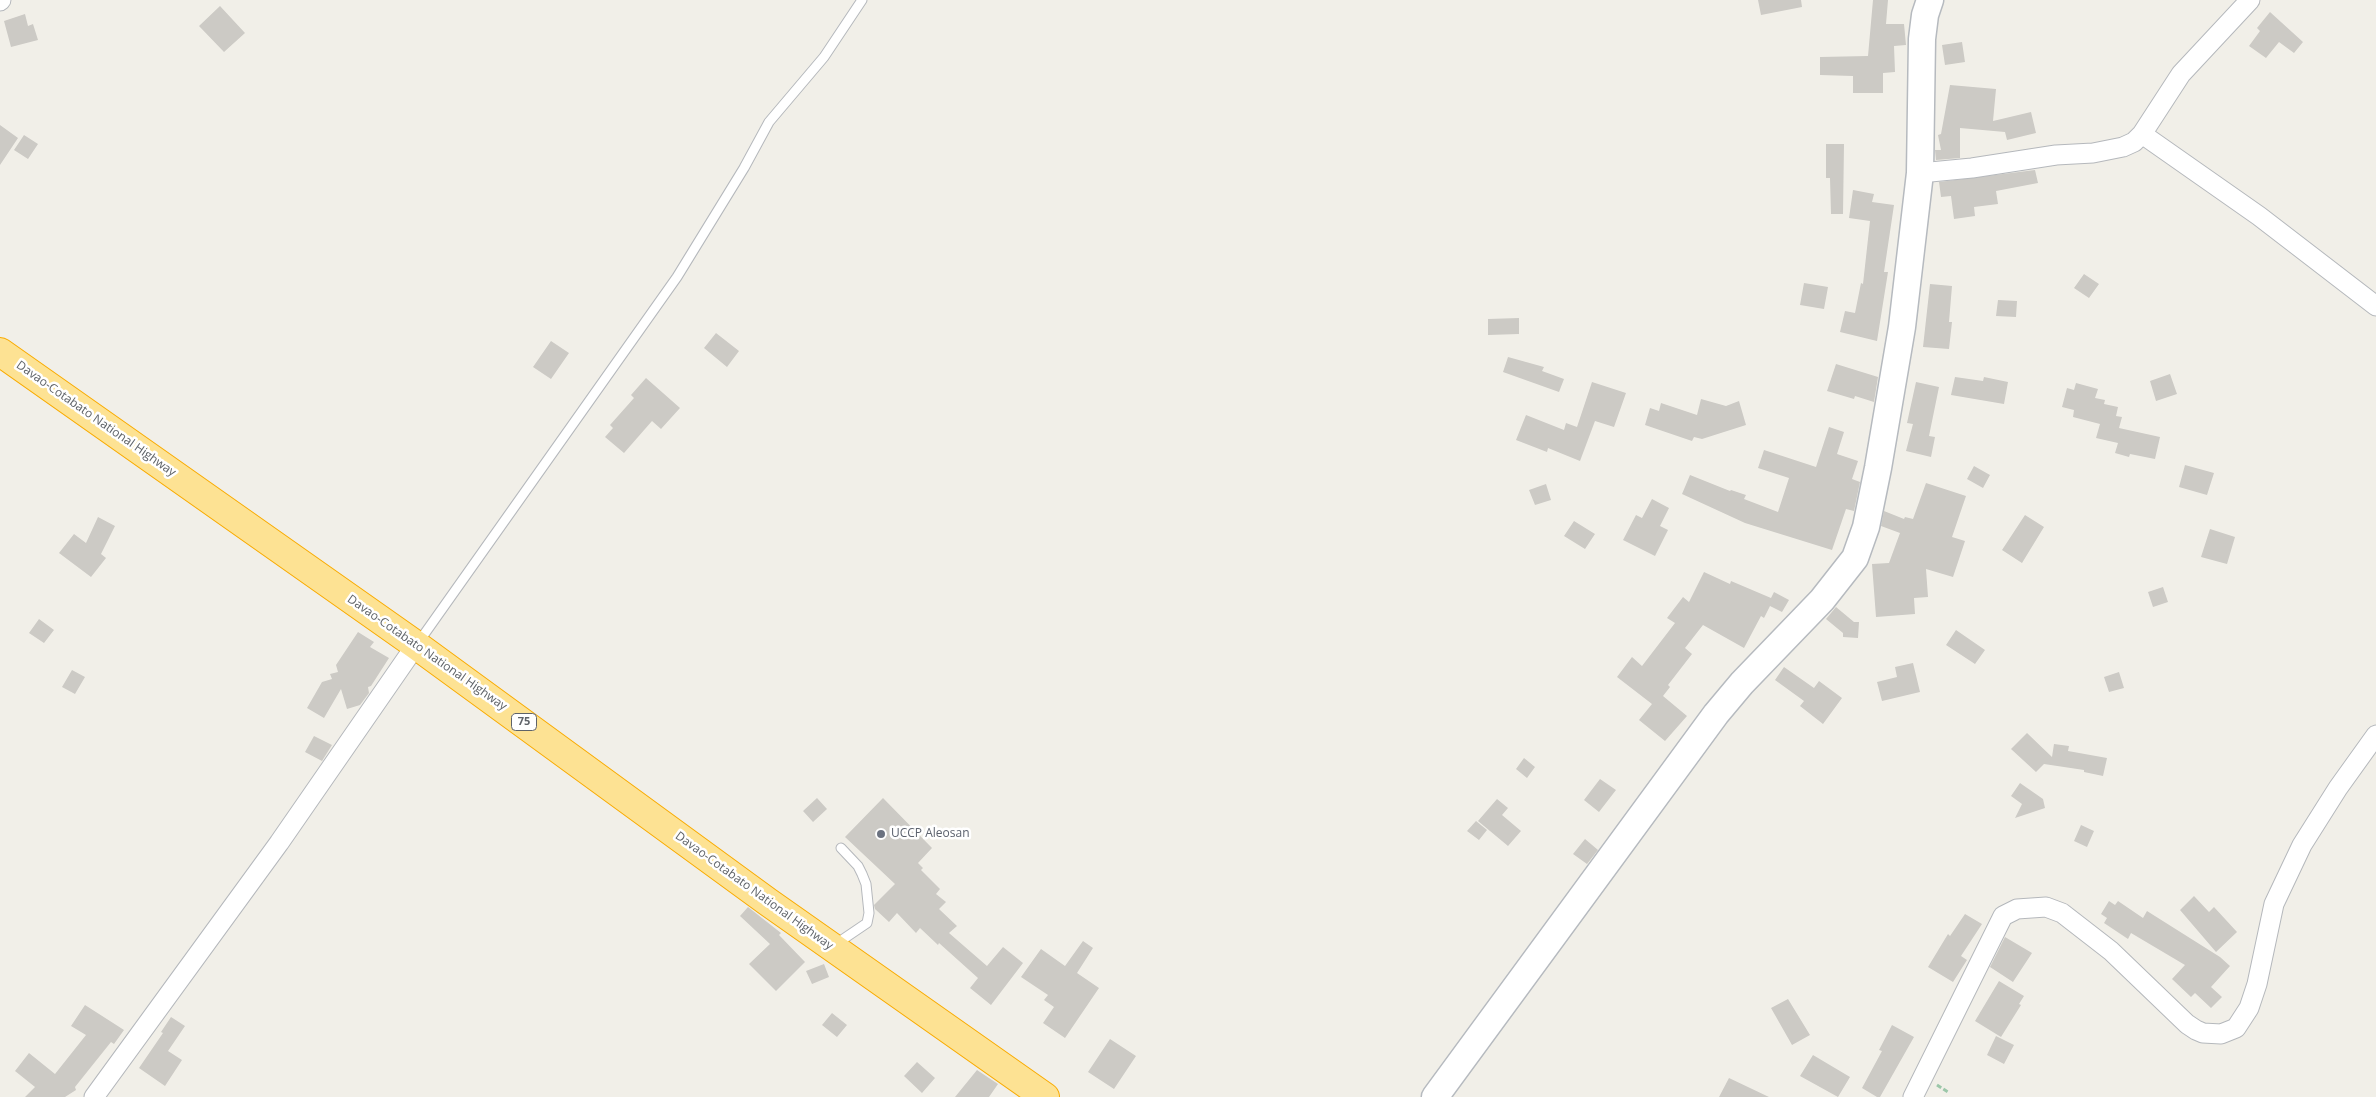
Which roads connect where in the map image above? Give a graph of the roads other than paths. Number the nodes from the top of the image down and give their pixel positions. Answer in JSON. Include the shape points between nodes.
{"nodes":[{"id":1,"x":862,"y":0,"type":"edge"},
{"id":2,"x":1930,"y":0,"type":"edge"},
{"id":3,"x":2250,"y":0,"type":"edge"},
{"id":4,"x":2142,"y":134,"type":"junction"},
{"id":5,"x":1920,"y":173,"type":"junction"},
{"id":6,"x":2376,"y":306,"type":"edge"},
{"id":7,"x":0,"y":352,"type":"edge"},
{"id":8,"x":416,"y":645,"type":"junction"},
{"id":9,"x":2376,"y":736,"type":"edge"},
{"id":10,"x":841,"y":848,"type":"dead end"},
{"id":11,"x":831,"y":947,"type":"junction"},
{"id":12,"x":94,"y":1097,"type":"edge"},
{"id":13,"x":1045,"y":1097,"type":"edge"},
{"id":14,"x":1435,"y":1097,"type":"edge"},
{"id":15,"x":1913,"y":1097,"type":"edge"}],
"edges":[{"from":1,"to":8,"type":"lane","via":[[824,56],[769,122],[677,277]]},
{"from":2,"to":5,"type":"street","via":[[1922,40]]},
{"from":3,"to":4,"type":"street","via":[[2180,74]]},
{"from":4,"to":5,"type":"street","via":[[2123,147],[2093,153]]},
{"from":4,"to":6,"type":"street","via":[[2258,216]]},
{"from":5,"to":14,"type":"street","via":[[1902,327],[1883,440],[1866,527],[1855,558],[1822,600],[1716,714]]},
{"from":7,"to":8,"type":"highway","name":"Davao-Cotabato National Highway","number":"75"},
{"from":8,"to":11,"type":"highway","name":"Davao-Cotabato National Highway","number":"75"},
{"from":8,"to":12,"type":"street","via":[[279,843]]},
{"from":9,"to":15,"type":"street","via":[[2302,844],[2274,904],[2257,984],[2249,1008],[2236,1028],[2221,1034],[2196,1030],[2112,951],[2062,913],[2046,907],[2017,909],[2003,916]]},
{"from":10,"to":11,"type":"lane","via":[[862,874],[869,913],[867,923]]},
{"from":11,"to":13,"type":"highway","name":"Davao-Cotabato National Highway","number":"75"}]}
